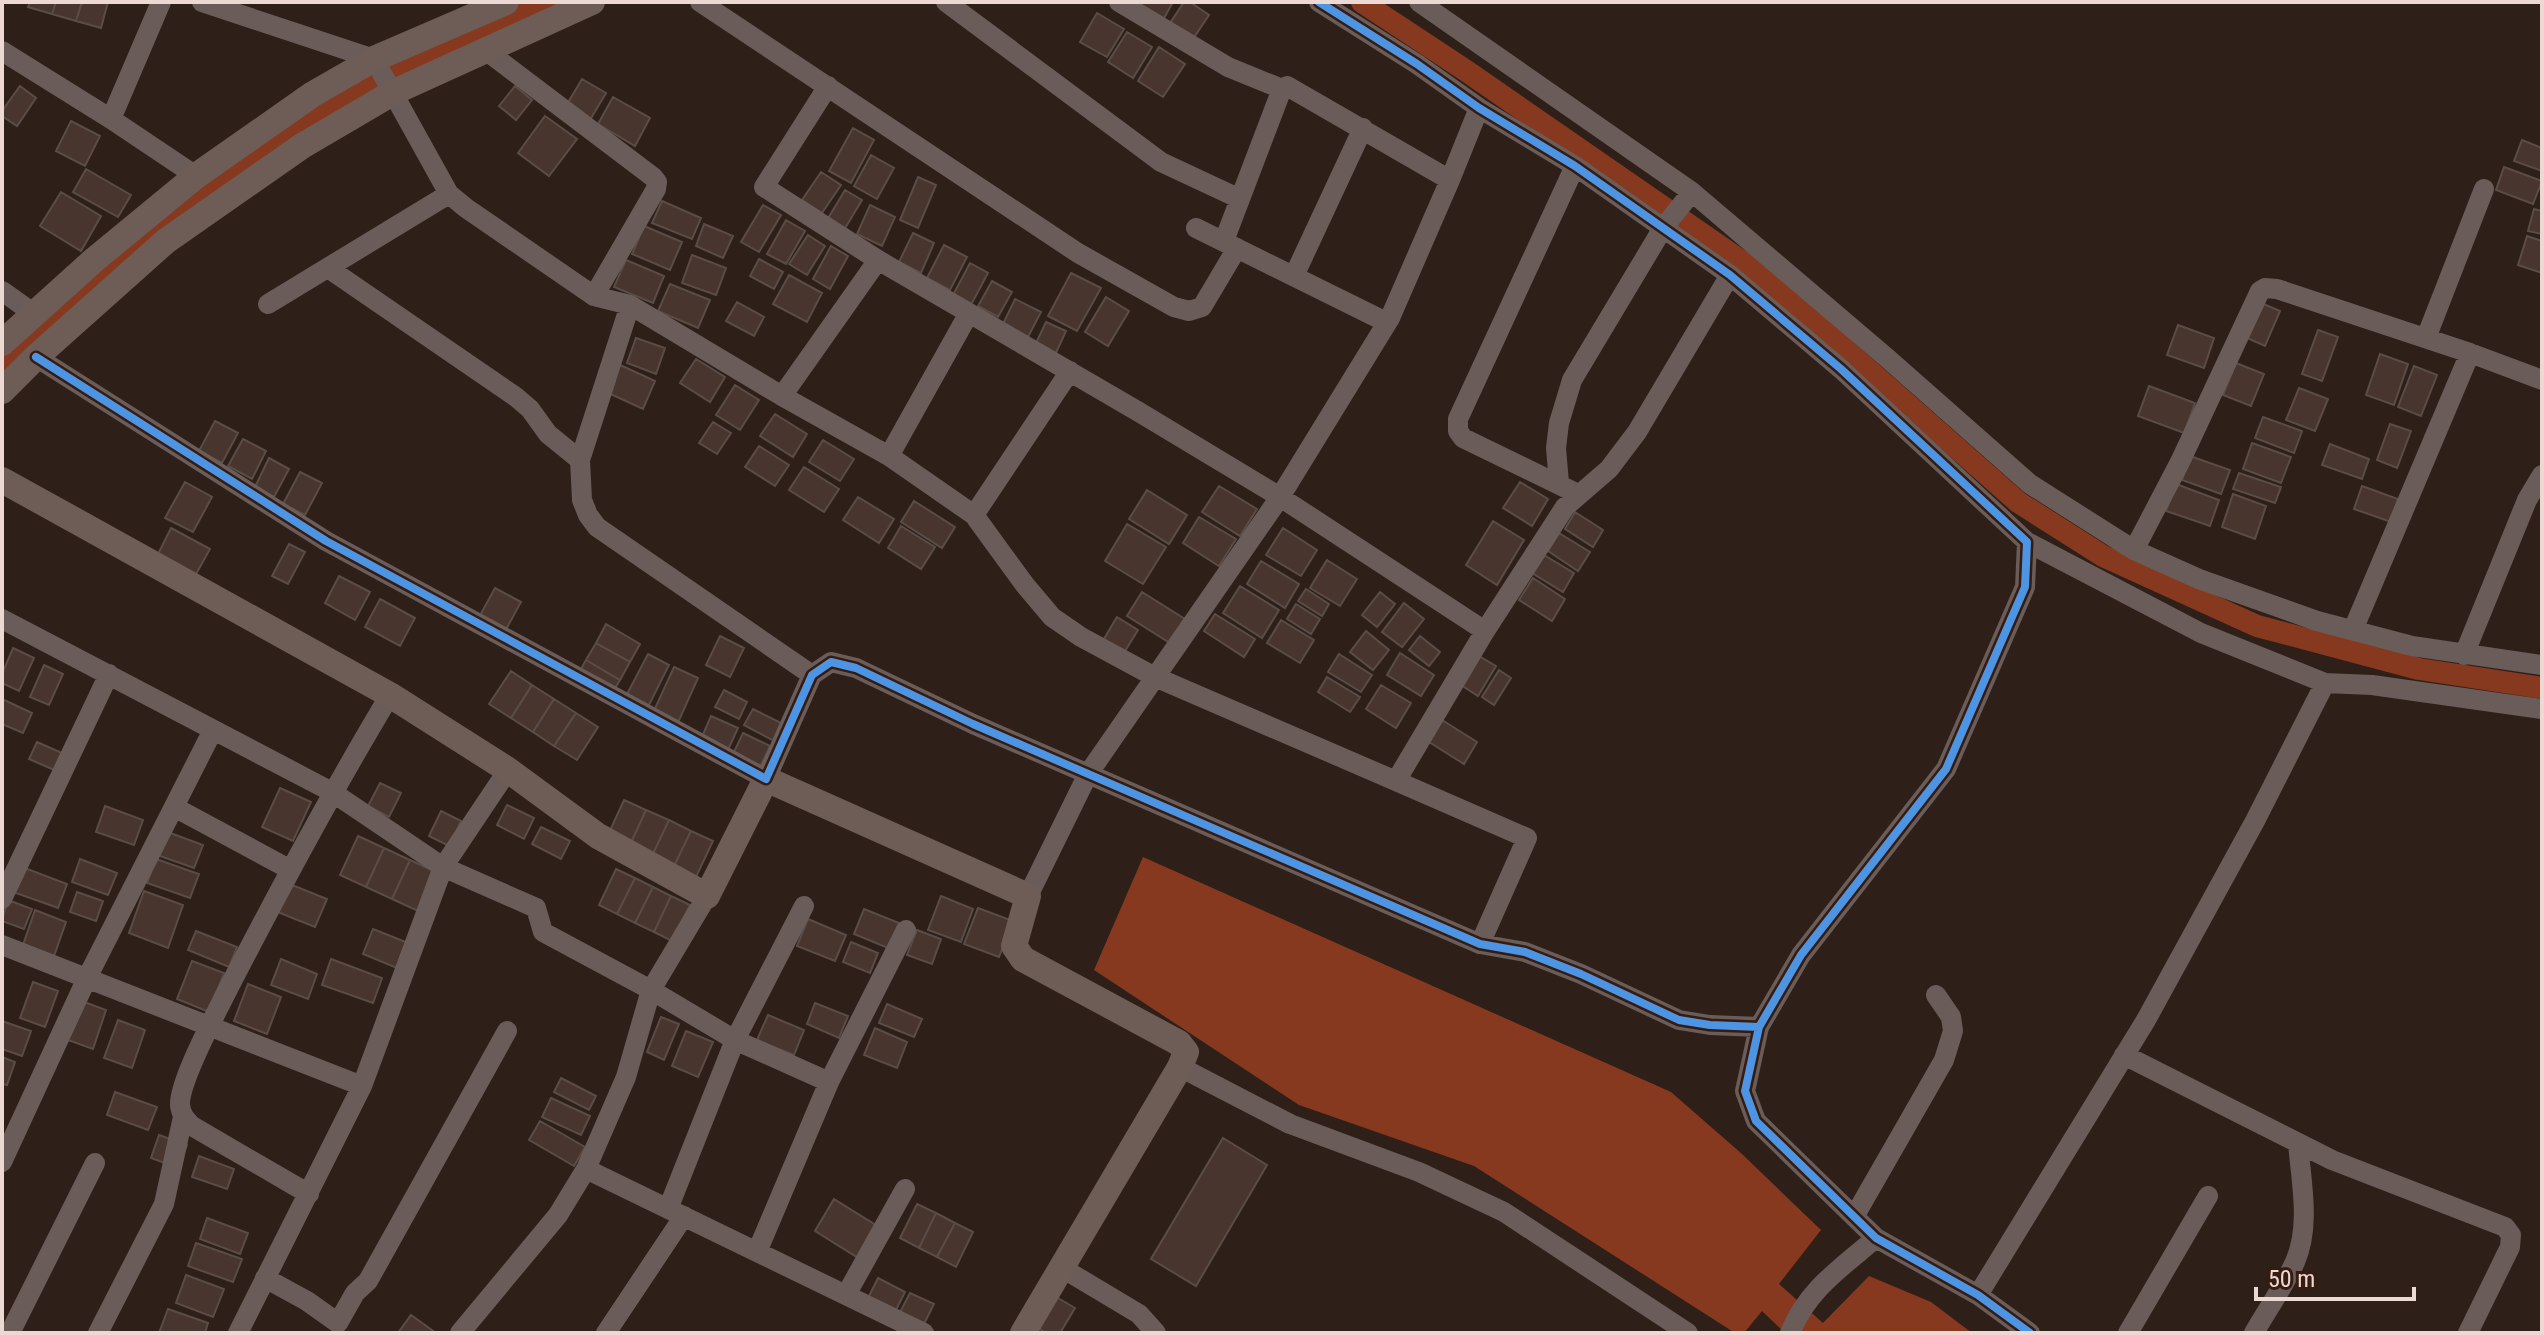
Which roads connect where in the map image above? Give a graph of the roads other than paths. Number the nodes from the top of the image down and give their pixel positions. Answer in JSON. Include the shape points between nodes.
{"nodes":[{"id":1,"x":161,"y":2,"type":"edge"},
{"id":2,"x":202,"y":2,"type":"edge"},
{"id":3,"x":506,"y":2,"type":"edge"},
{"id":4,"x":592,"y":2,"type":"edge"},
{"id":5,"x":700,"y":2,"type":"edge"},
{"id":6,"x":946,"y":2,"type":"edge"},
{"id":7,"x":1119,"y":2,"type":"edge"},
{"id":8,"x":1319,"y":2,"type":"edge"},
{"id":9,"x":1419,"y":2,"type":"edge"},
{"id":10,"x":461,"y":13,"type":"edge"},
{"id":11,"x":484,"y":49,"type":"junction"},
{"id":12,"x":2,"y":51,"type":"edge"},
{"id":13,"x":384,"y":76,"type":"junction"},
{"id":14,"x":828,"y":86,"type":"junction"},
{"id":15,"x":1282,"y":89,"type":"junction"},
{"id":16,"x":1479,"y":108,"type":"junction"},
{"id":17,"x":111,"y":119,"type":"junction"},
{"id":18,"x":1363,"y":128,"type":"junction"},
{"id":19,"x":1575,"y":166,"type":"junction"},
{"id":20,"x":196,"y":176,"type":"junction"},
{"id":21,"x":1450,"y":180,"type":"junction"},
{"id":22,"x":2484,"y":189,"type":"dead end"},
{"id":23,"x":449,"y":194,"type":"junction"},
{"id":24,"x":1689,"y":196,"type":"junction"},
{"id":25,"x":1238,"y":198,"type":"junction"},
{"id":26,"x":1664,"y":227,"type":"junction"},
{"id":27,"x":1196,"y":228,"type":"dead end"},
{"id":28,"x":1230,"y":244,"type":"junction"},
{"id":29,"x":878,"y":260,"type":"junction"},
{"id":30,"x":328,"y":268,"type":"junction"},
{"id":31,"x":1730,"y":275,"type":"junction"},
{"id":32,"x":1294,"y":276,"type":"junction"},
{"id":33,"x":2,"y":291,"type":"edge"},
{"id":34,"x":594,"y":296,"type":"junction"},
{"id":35,"x":268,"y":304,"type":"dead end"},
{"id":36,"x":630,"y":305,"type":"junction"},
{"id":37,"x":33,"y":313,"type":"junction"},
{"id":38,"x":969,"y":313,"type":"junction"},
{"id":39,"x":1390,"y":318,"type":"junction"},
{"id":40,"x":2426,"y":338,"type":"junction"},
{"id":41,"x":2,"y":343,"type":"edge"},
{"id":42,"x":2470,"y":353,"type":"junction"},
{"id":43,"x":36,"y":357,"type":"junction"},
{"id":44,"x":1070,"y":371,"type":"junction"},
{"id":45,"x":2542,"y":380,"type":"edge"},
{"id":46,"x":2,"y":391,"type":"edge"},
{"id":47,"x":782,"y":396,"type":"junction"},
{"id":48,"x":889,"y":456,"type":"junction"},
{"id":49,"x":580,"y":460,"type":"junction"},
{"id":50,"x":2542,"y":475,"type":"edge"},
{"id":51,"x":2,"y":480,"type":"edge"},
{"id":52,"x":1559,"y":483,"type":"junction"},
{"id":53,"x":1578,"y":494,"type":"junction"},
{"id":54,"x":1280,"y":497,"type":"junction"},
{"id":55,"x":974,"y":515,"type":"junction"},
{"id":56,"x":2027,"y":542,"type":"junction"},
{"id":57,"x":2134,"y":550,"type":"junction"},
{"id":58,"x":2,"y":619,"type":"edge"},
{"id":59,"x":2353,"y":630,"type":"junction"},
{"id":60,"x":1485,"y":631,"type":"junction"},
{"id":61,"x":2464,"y":655,"type":"junction"},
{"id":62,"x":2542,"y":665,"type":"edge"},
{"id":63,"x":109,"y":674,"type":"junction"},
{"id":64,"x":812,"y":675,"type":"junction"},
{"id":65,"x":1155,"y":677,"type":"junction"},
{"id":66,"x":2325,"y":683,"type":"junction"},
{"id":67,"x":390,"y":695,"type":"junction"},
{"id":68,"x":2542,"y":709,"type":"edge"},
{"id":69,"x":213,"y":730,"type":"junction"},
{"id":70,"x":508,"y":770,"type":"junction"},
{"id":71,"x":1088,"y":774,"type":"junction"},
{"id":72,"x":766,"y":779,"type":"junction"},
{"id":73,"x":1396,"y":781,"type":"junction"},
{"id":74,"x":332,"y":792,"type":"junction"},
{"id":75,"x":174,"y":807,"type":"junction"},
{"id":76,"x":443,"y":867,"type":"junction"},
{"id":77,"x":289,"y":869,"type":"junction"},
{"id":78,"x":707,"y":896,"type":"junction"},
{"id":79,"x":1028,"y":896,"type":"junction"},
{"id":80,"x":2,"y":899,"type":"edge"},
{"id":81,"x":804,"y":906,"type":"dead end"},
{"id":82,"x":906,"y":930,"type":"dead end"},
{"id":83,"x":1480,"y":944,"type":"junction"},
{"id":84,"x":2,"y":945,"type":"edge"},
{"id":85,"x":87,"y":978,"type":"junction"},
{"id":86,"x":651,"y":990,"type":"junction"},
{"id":87,"x":1936,"y":995,"type":"dead end"},
{"id":88,"x":210,"y":1025,"type":"junction"},
{"id":89,"x":1759,"y":1027,"type":"junction"},
{"id":90,"x":507,"y":1031,"type":"dead end"},
{"id":91,"x":735,"y":1040,"type":"junction"},
{"id":92,"x":2124,"y":1055,"type":"junction"},
{"id":93,"x":1180,"y":1067,"type":"junction"},
{"id":94,"x":829,"y":1082,"type":"junction"},
{"id":95,"x":362,"y":1086,"type":"junction"},
{"id":96,"x":183,"y":1117,"type":"junction"},
{"id":97,"x":2298,"y":1143,"type":"junction"},
{"id":98,"x":2,"y":1162,"type":"edge"},
{"id":99,"x":95,"y":1163,"type":"dead end"},
{"id":100,"x":586,"y":1169,"type":"junction"},
{"id":101,"x":905,"y":1189,"type":"dead end"},
{"id":102,"x":309,"y":1194,"type":"junction"},
{"id":103,"x":2208,"y":1196,"type":"dead end"},
{"id":104,"x":676,"y":1212,"type":"junction"},
{"id":105,"x":1854,"y":1217,"type":"junction"},
{"id":106,"x":1876,"y":1238,"type":"junction"},
{"id":107,"x":757,"y":1252,"type":"junction"},
{"id":108,"x":1062,"y":1268,"type":"junction"},
{"id":109,"x":265,"y":1278,"type":"junction"},
{"id":110,"x":846,"y":1295,"type":"junction"},
{"id":111,"x":1978,"y":1295,"type":"junction"},
{"id":112,"x":345,"y":1328,"type":"edge"},
{"id":113,"x":466,"y":1331,"type":"edge"},
{"id":114,"x":10,"y":1333,"type":"edge"},
{"id":115,"x":98,"y":1333,"type":"edge"},
{"id":116,"x":238,"y":1333,"type":"edge"},
{"id":117,"x":606,"y":1333,"type":"edge"},
{"id":118,"x":924,"y":1333,"type":"edge"},
{"id":119,"x":1023,"y":1333,"type":"edge"},
{"id":120,"x":1156,"y":1333,"type":"edge"},
{"id":121,"x":1688,"y":1333,"type":"edge"},
{"id":122,"x":1790,"y":1333,"type":"edge"},
{"id":123,"x":2030,"y":1333,"type":"edge"},
{"id":124,"x":2128,"y":1333,"type":"edge"},
{"id":125,"x":2254,"y":1333,"type":"edge"},
{"id":126,"x":2468,"y":1333,"type":"edge"}],
"edges":[{"from":1,"to":17,"type":"street"},
{"from":2,"to":13,"type":"street"},
{"from":3,"to":10,"type":"main road"},
{"from":4,"to":11,"type":"main road"},
{"from":5,"to":14,"type":"street"},
{"from":6,"to":25,"type":"street","via":[[1161,162]]},
{"from":7,"to":15,"type":"street","via":[[1228,67]]},
{"from":8,"to":16,"type":"street"},
{"from":9,"to":24,"type":"street"},
{"from":10,"to":13,"type":"main road"},
{"from":11,"to":13,"type":"main road"},
{"from":11,"to":34,"type":"street","via":[[657,182]]},
{"from":12,"to":17,"type":"street"},
{"from":13,"to":20,"type":"main road","via":[[313,94]]},
{"from":13,"to":23,"type":"street"},
{"from":13,"to":43,"type":"main road","via":[[302,146],[166,241]]},
{"from":14,"to":28,"type":"street","via":[[1078,253],[1174,307],[1202,307]]},
{"from":14,"to":29,"type":"street","via":[[764,187]]},
{"from":15,"to":18,"type":"street","via":[[1289,86]]},
{"from":15,"to":25,"type":"street"},
{"from":16,"to":19,"type":"street"},
{"from":16,"to":21,"type":"street"},
{"from":17,"to":20,"type":"street"},
{"from":18,"to":21,"type":"street"},
{"from":18,"to":32,"type":"street"},
{"from":19,"to":26,"type":"street"},
{"from":19,"to":52,"type":"street","via":[[1458,419],[1463,438]]},
{"from":20,"to":37,"type":"main road"},
{"from":21,"to":39,"type":"street"},
{"from":22,"to":40,"type":"street"},
{"from":23,"to":30,"type":"street"},
{"from":23,"to":34,"type":"street"},
{"from":24,"to":26,"type":"street"},
{"from":24,"to":57,"type":"street","via":[[1874,347],[2030,484]]},
{"from":25,"to":28,"type":"street"},
{"from":26,"to":31,"type":"street"},
{"from":26,"to":52,"type":"street","via":[[1572,380],[1559,423]]},
{"from":27,"to":28,"type":"street"},
{"from":28,"to":32,"type":"street"},
{"from":29,"to":38,"type":"street"},
{"from":29,"to":47,"type":"street"},
{"from":30,"to":35,"type":"street"},
{"from":30,"to":49,"type":"street","via":[[516,397]]},
{"from":31,"to":53,"type":"street","via":[[1637,432],[1609,469]]},
{"from":31,"to":56,"type":"street","via":[[1841,369]]},
{"from":32,"to":39,"type":"street","via":[[1379,321]]},
{"from":33,"to":37,"type":"street"},
{"from":34,"to":36,"type":"street"},
{"from":36,"to":47,"type":"street"},
{"from":36,"to":49,"type":"street"},
{"from":37,"to":41,"type":"main road"},
{"from":38,"to":44,"type":"street"},
{"from":38,"to":48,"type":"street"},
{"from":39,"to":54,"type":"street"},
{"from":40,"to":42,"type":"street"},
{"from":40,"to":57,"type":"street","via":[[2277,289],[2260,291]]},
{"from":42,"to":45,"type":"street"},
{"from":42,"to":59,"type":"street"},
{"from":43,"to":46,"type":"main road"},
{"from":43,"to":72,"type":"street","via":[[326,541]]},
{"from":44,"to":54,"type":"street"},
{"from":44,"to":55,"type":"street"},
{"from":47,"to":48,"type":"street"},
{"from":48,"to":55,"type":"street"},
{"from":49,"to":64,"type":"street","via":[[582,500],[597,527]]},
{"from":50,"to":61,"type":"street"},
{"from":51,"to":67,"type":"main road"},
{"from":52,"to":53,"type":"street"},
{"from":53,"to":60,"type":"street"},
{"from":54,"to":60,"type":"street"},
{"from":54,"to":65,"type":"street"},
{"from":55,"to":65,"type":"street","via":[[1052,617]]},
{"from":56,"to":66,"type":"street","via":[[2201,633]]},
{"from":56,"to":89,"type":"street","via":[[2025,587],[1946,769],[1801,955]]},
{"from":57,"to":59,"type":"street","via":[[2199,579]]},
{"from":58,"to":63,"type":"street"},
{"from":59,"to":61,"type":"street"},
{"from":60,"to":73,"type":"street"},
{"from":61,"to":62,"type":"street"},
{"from":63,"to":69,"type":"street"},
{"from":63,"to":80,"type":"street"},
{"from":64,"to":71,"type":"street","via":[[831,662],[856,668]]},
{"from":64,"to":72,"type":"street"},
{"from":65,"to":71,"type":"street"},
{"from":65,"to":73,"type":"street"},
{"from":66,"to":68,"type":"street"},
{"from":66,"to":92,"type":"street","via":[[2203,919]]},
{"from":67,"to":70,"type":"main road"},
{"from":67,"to":74,"type":"street"},
{"from":69,"to":74,"type":"street"},
{"from":69,"to":75,"type":"street"},
{"from":70,"to":76,"type":"street"},
{"from":70,"to":78,"type":"main road","via":[[598,836]]},
{"from":71,"to":79,"type":"street"},
{"from":71,"to":83,"type":"street"},
{"from":72,"to":78,"type":"main road"},
{"from":72,"to":79,"type":"main road"},
{"from":73,"to":83,"type":"street","via":[[1527,838]]},
{"from":74,"to":76,"type":"street"},
{"from":74,"to":77,"type":"street"},
{"from":75,"to":77,"type":"street"},
{"from":75,"to":85,"type":"street"},
{"from":76,"to":86,"type":"street","via":[[536,908],[543,932]]},
{"from":76,"to":95,"type":"street"},
{"from":77,"to":88,"type":"street"},
{"from":78,"to":86,"type":"street"},
{"from":79,"to":93,"type":"main road","via":[[1014,946],[1023,959],[1179,1043],[1186,1052]]},
{"from":81,"to":91,"type":"street"},
{"from":82,"to":94,"type":"street"},
{"from":83,"to":89,"type":"street","via":[[1525,952],[1679,1020]]},
{"from":84,"to":85,"type":"street"},
{"from":85,"to":88,"type":"street"},
{"from":85,"to":98,"type":"street"},
{"from":86,"to":91,"type":"street"},
{"from":86,"to":100,"type":"street","via":[[626,1077]]},
{"from":87,"to":105,"type":"street","via":[[1951,1017],[1953,1031],[1944,1060]]},
{"from":88,"to":95,"type":"street"},
{"from":88,"to":96,"type":"street","via":[[182,1089]]},
{"from":89,"to":105,"type":"street","via":[[1745,1091],[1756,1121]]},
{"from":90,"to":112,"type":"street","via":[[368,1281],[355,1293]]},
{"from":91,"to":94,"type":"street"},
{"from":91,"to":104,"type":"street"},
{"from":92,"to":97,"type":"street"},
{"from":92,"to":111,"type":"street"},
{"from":93,"to":108,"type":"main road"},
{"from":93,"to":121,"type":"street","via":[[1290,1124],[1419,1172],[1504,1212]]},
{"from":94,"to":107,"type":"street"},
{"from":95,"to":102,"type":"street"},
{"from":96,"to":102,"type":"street"},
{"from":96,"to":115,"type":"street","via":[[164,1204]]},
{"from":97,"to":125,"type":"street","via":[[2301,1237],[2295,1261]]},
{"from":97,"to":126,"type":"street","via":[[2505,1227],[2510,1247]]},
{"from":99,"to":114,"type":"street"},
{"from":100,"to":104,"type":"street"},
{"from":100,"to":113,"type":"street","via":[[558,1215]]},
{"from":101,"to":110,"type":"street"},
{"from":102,"to":109,"type":"street"},
{"from":103,"to":124,"type":"street"},
{"from":104,"to":107,"type":"street"},
{"from":104,"to":117,"type":"street"},
{"from":105,"to":106,"type":"street"},
{"from":106,"to":111,"type":"street"},
{"from":106,"to":122,"type":"street","via":[[1827,1278],[1799,1311]]},
{"from":107,"to":110,"type":"street"},
{"from":108,"to":119,"type":"main road"},
{"from":108,"to":120,"type":"street","via":[[1139,1314]]},
{"from":109,"to":112,"type":"street"},
{"from":109,"to":116,"type":"street"},
{"from":110,"to":118,"type":"street"},
{"from":111,"to":123,"type":"street"}]}
